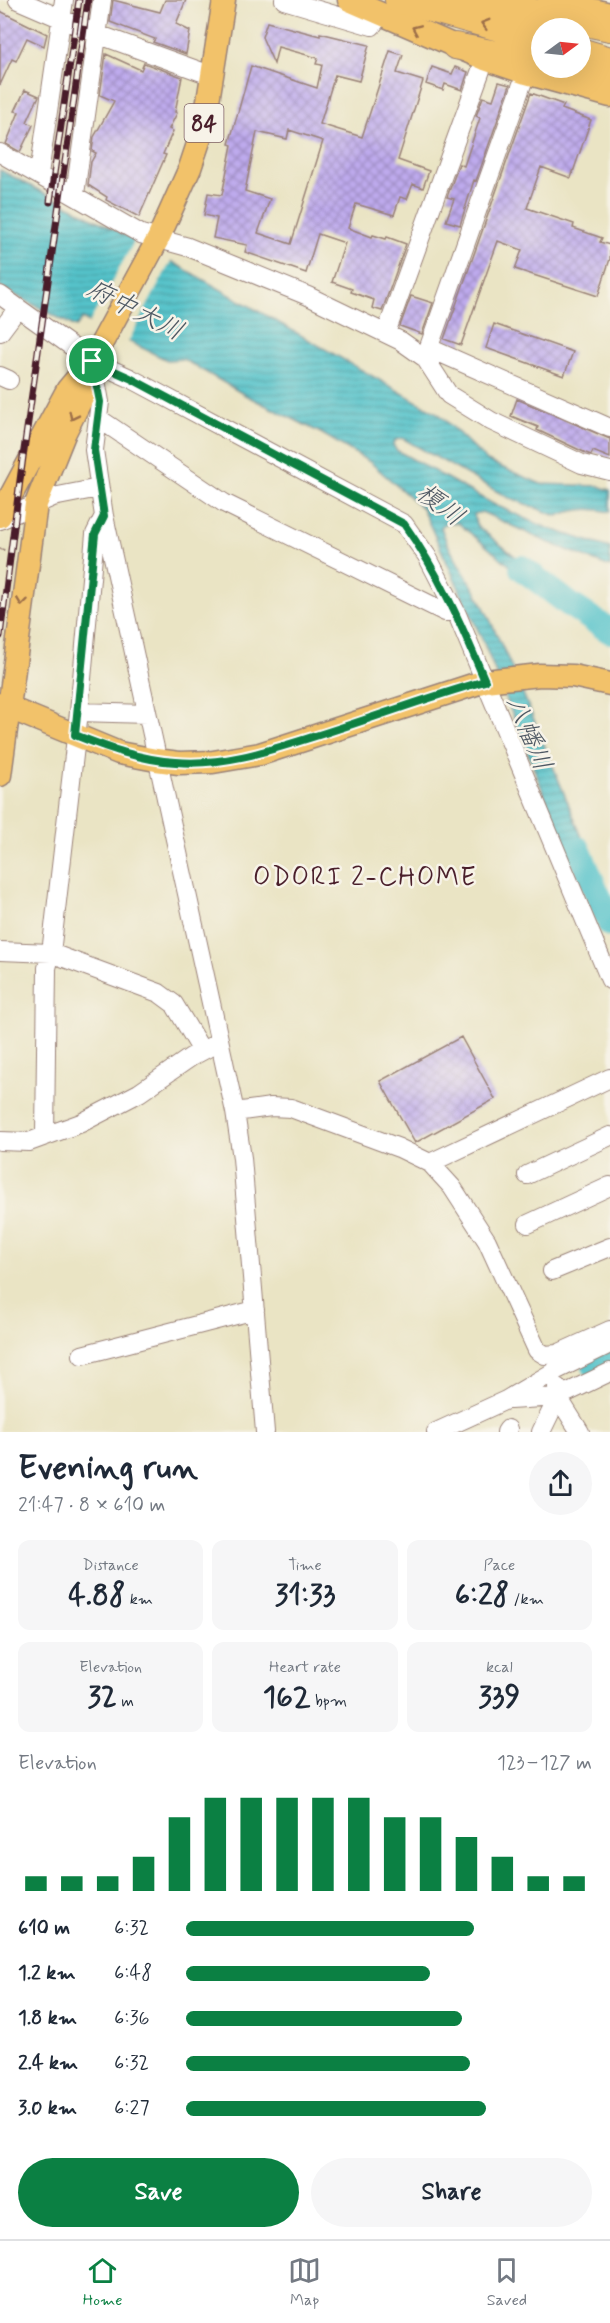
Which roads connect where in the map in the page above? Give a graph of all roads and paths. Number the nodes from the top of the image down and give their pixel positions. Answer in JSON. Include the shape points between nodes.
{"nodes":[{"id":1,"x":18,"y":0,"type":"edge"},
{"id":2,"x":102,"y":0,"type":"edge"},
{"id":3,"x":224,"y":0,"type":"edge"},
{"id":4,"x":284,"y":0,"type":"edge"},
{"id":5,"x":349,"y":0,"type":"edge"},
{"id":6,"x":467,"y":0,"type":"edge"},
{"id":7,"x":491,"y":0,"type":"edge"},
{"id":8,"x":549,"y":0,"type":"edge"},
{"id":9,"x":389,"y":7,"type":"edge"},
{"id":10,"x":63,"y":9,"type":"edge"},
{"id":11,"x":610,"y":14,"type":"edge"},
{"id":12,"x":532,"y":18,"type":"edge"},
{"id":13,"x":610,"y":28,"type":"edge"},
{"id":14,"x":97,"y":34,"type":"junction"},
{"id":15,"x":591,"y":35,"type":"edge"},
{"id":16,"x":531,"y":38,"type":"edge"},
{"id":17,"x":610,"y":40,"type":"edge"},
{"id":18,"x":455,"y":46,"type":"junction"},
{"id":19,"x":591,"y":54,"type":"edge"},
{"id":20,"x":485,"y":59,"type":"junction"},
{"id":21,"x":610,"y":60,"type":"edge"},
{"id":22,"x":531,"y":67,"type":"edge"},
{"id":23,"x":531,"y":67,"type":"edge"},
{"id":24,"x":213,"y":76,"type":"junction"},
{"id":25,"x":531,"y":76,"type":"edge"},
{"id":26,"x":591,"y":76,"type":"edge"},
{"id":27,"x":561,"y":78,"type":"edge"},
{"id":28,"x":610,"y":81,"type":"edge"},
{"id":29,"x":610,"y":96,"type":"edge"},
{"id":30,"x":0,"y":153,"type":"edge"},
{"id":31,"x":39,"y":174,"type":"junction"},
{"id":32,"x":75,"y":194,"type":"junction"},
{"id":33,"x":156,"y":243,"type":"junction"},
{"id":34,"x":0,"y":295,"type":"edge"},
{"id":35,"x":18,"y":308,"type":"junction"},
{"id":36,"x":0,"y":332,"type":"edge"},
{"id":37,"x":386,"y":333,"type":"junction"},
{"id":38,"x":97,"y":352,"type":"junction"},
{"id":39,"x":427,"y":353,"type":"junction"},
{"id":40,"x":98,"y":418,"type":"junction"},
{"id":41,"x":610,"y":428,"type":"edge"},
{"id":42,"x":610,"y":471,"type":"edge"},
{"id":43,"x":99,"y":488,"type":"junction"},
{"id":44,"x":36,"y":504,"type":"junction"},
{"id":45,"x":104,"y":516,"type":"junction"},
{"id":46,"x":0,"y":518,"type":"edge"},
{"id":47,"x":456,"y":612,"type":"junction"},
{"id":48,"x":500,"y":680,"type":"junction"},
{"id":49,"x":610,"y":684,"type":"edge"},
{"id":50,"x":4,"y":706,"type":"edge"},
{"id":51,"x":79,"y":712,"type":"junction"},
{"id":52,"x":147,"y":714,"type":"junction"},
{"id":53,"x":75,"y":735,"type":"junction"},
{"id":54,"x":156,"y":760,"type":"junction"},
{"id":55,"x":0,"y":775,"type":"edge"},
{"id":56,"x":604,"y":948,"type":"edge"},
{"id":57,"x":0,"y":951,"type":"edge"},
{"id":58,"x":51,"y":953,"type":"junction"},
{"id":59,"x":610,"y":980,"type":"edge"},
{"id":60,"x":219,"y":1042,"type":"junction"},
{"id":61,"x":202,"y":1051,"type":"junction"},
{"id":62,"x":610,"y":1078,"type":"edge"},
{"id":63,"x":235,"y":1112,"type":"junction"},
{"id":64,"x":45,"y":1136,"type":"junction"},
{"id":65,"x":610,"y":1136,"type":"edge"},
{"id":66,"x":0,"y":1141,"type":"edge"},
{"id":67,"x":430,"y":1163,"type":"junction"},
{"id":68,"x":527,"y":1174,"type":"dead end"},
{"id":69,"x":610,"y":1186,"type":"edge"},
{"id":70,"x":528,"y":1224,"type":"dead end"},
{"id":71,"x":610,"y":1247,"type":"edge"},
{"id":72,"x":552,"y":1271,"type":"dead end"},
{"id":73,"x":255,"y":1310,"type":"junction"},
{"id":74,"x":610,"y":1330,"type":"edge"},
{"id":75,"x":610,"y":1344,"type":"edge"},
{"id":76,"x":82,"y":1355,"type":"dead end"},
{"id":77,"x":555,"y":1371,"type":"junction"},
{"id":78,"x":610,"y":1372,"type":"edge"},
{"id":79,"x":558,"y":1397,"type":"junction"},
{"id":80,"x":506,"y":1400,"type":"junction"},
{"id":81,"x":265,"y":1432,"type":"edge"},
{"id":82,"x":436,"y":1432,"type":"edge"},
{"id":83,"x":541,"y":1432,"type":"edge"},
{"id":84,"x":580,"y":1432,"type":"edge"}],
"edges":[{"from":1,"to":10,"type":"street"},
{"from":2,"to":14,"type":"street"},
{"from":3,"to":24,"type":"main road","number":"84"},
{"from":4,"to":9,"type":"street","via":[[372,26]]},
{"from":5,"to":9,"type":"main road"},
{"from":6,"to":12,"type":"highway"},
{"from":7,"to":13,"type":"highway"},
{"from":8,"to":11,"type":"main road"},
{"from":16,"to":9,"type":"highway","one_way":true},
{"from":18,"to":9,"type":"main road","one_way":true},
{"from":10,"to":14,"type":"street"},
{"from":10,"to":31,"type":"street"},
{"from":14,"to":24,"type":"street"},
{"from":14,"to":32,"type":"street"},
{"from":15,"to":17,"type":"highway"},
{"from":18,"to":20,"type":"main road"},
{"from":18,"to":22,"type":"highway"},
{"from":19,"to":21,"type":"highway"},
{"from":20,"to":23,"type":"main road"},
{"from":20,"to":37,"type":"street"},
{"from":24,"to":33,"type":"main road","number":"84","via":[[204,126],[190,168]]},
{"from":25,"to":39,"type":"street"},
{"from":26,"to":28,"type":"highway"},
{"from":27,"to":29,"type":"main road"},
{"from":30,"to":31,"type":"street"},
{"from":31,"to":32,"type":"street"},
{"from":32,"to":33,"type":"street"},
{"from":33,"to":37,"type":"street","via":[[188,247],[297,291]]},
{"from":33,"to":38,"type":"main road","number":"84"},
{"from":34,"to":35,"type":"street"},
{"from":35,"to":36,"type":"street"},
{"from":35,"to":38,"type":"street"},
{"from":37,"to":39,"type":"street"},
{"from":38,"to":40,"type":"street"},
{"from":38,"to":44,"type":"main road","number":"84","one_way":true,"via":[[83,396]]},
{"from":38,"to":46,"type":"main road","number":"84","via":[[68,389]]},
{"from":38,"to":47,"type":"street","via":[[130,378],[404,524],[427,556]]},
{"from":39,"to":41,"type":"street"},
{"from":39,"to":42,"type":"street","via":[[449,395],[491,421],[582,465]]},
{"from":40,"to":43,"type":"street","via":[[94,450]]},
{"from":40,"to":47,"type":"street","via":[[224,503],[445,612]]},
{"from":43,"to":44,"type":"street"},
{"from":43,"to":45,"type":"street"},
{"from":44,"to":46,"type":"street"},
{"from":44,"to":50,"type":"main road","number":"84","one_way":true},
{"from":45,"to":51,"type":"street","via":[[95,534]]},
{"from":45,"to":52,"type":"street"},
{"from":47,"to":48,"type":"street"},
{"from":48,"to":49,"type":"main road","via":[[573,676]]},
{"from":48,"to":54,"type":"main road","via":[[260,754],[213,762]]},
{"from":48,"to":56,"type":"street"},
{"from":50,"to":53,"type":"main road"},
{"from":50,"to":55,"type":"main road","number":"84"},
{"from":51,"to":52,"type":"street"},
{"from":51,"to":53,"type":"street"},
{"from":52,"to":54,"type":"street"},
{"from":53,"to":54,"type":"main road","via":[[119,753]]},
{"from":53,"to":58,"type":"street"},
{"from":54,"to":60,"type":"street"},
{"from":56,"to":59,"type":"street"},
{"from":57,"to":58,"type":"street"},
{"from":58,"to":61,"type":"street","via":[[159,993],[174,1004]]},
{"from":58,"to":64,"type":"street","via":[[46,968]]},
{"from":60,"to":61,"type":"street"},
{"from":60,"to":63,"type":"street"},
{"from":61,"to":64,"type":"street","via":[[139,1093],[81,1124]]},
{"from":62,"to":67,"type":"street"},
{"from":63,"to":67,"type":"street","via":[[291,1108]]},
{"from":63,"to":73,"type":"street"},
{"from":64,"to":66,"type":"street","via":[[29,1142]]},
{"from":65,"to":68,"type":"street"},
{"from":67,"to":74,"type":"street","via":[[452,1187],[487,1241],[537,1350],[545,1355],[557,1354]]},
{"from":69,"to":70,"type":"street"},
{"from":71,"to":72,"type":"street"},
{"from":73,"to":76,"type":"street"},
{"from":73,"to":81,"type":"street"},
{"from":75,"to":77,"type":"street"},
{"from":77,"to":79,"type":"street"},
{"from":77,"to":80,"type":"street"},
{"from":78,"to":79,"type":"street"},
{"from":79,"to":80,"type":"street"},
{"from":79,"to":83,"type":"street"},
{"from":79,"to":84,"type":"street"},
{"from":80,"to":82,"type":"street"}]}
